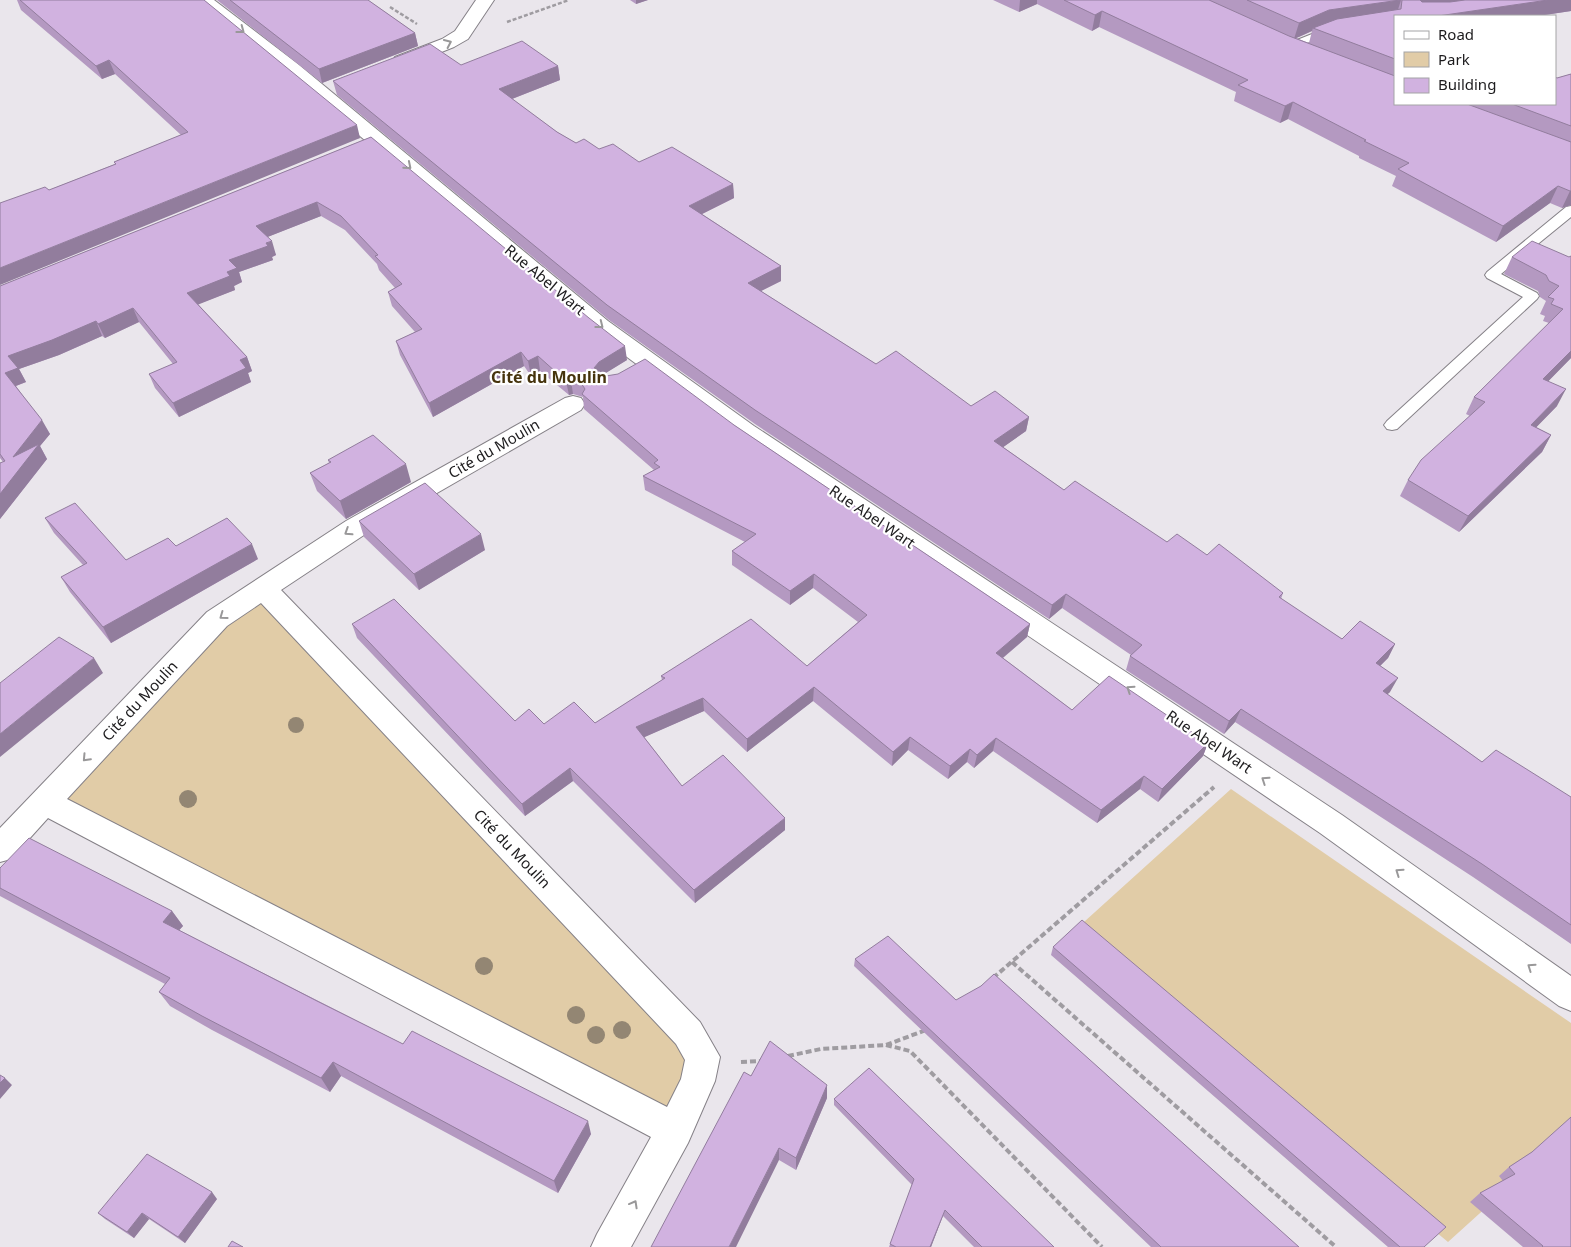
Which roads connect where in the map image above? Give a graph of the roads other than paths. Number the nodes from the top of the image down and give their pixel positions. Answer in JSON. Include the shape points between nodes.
{"nodes":[{"id":1,"x":203,"y":0,"type":"edge"},
{"id":2,"x":486,"y":0,"type":"edge"},
{"id":3,"x":1346,"y":27,"type":"edge"},
{"id":4,"x":1274,"y":38,"type":"edge"},
{"id":5,"x":1292,"y":46,"type":"junction"},
{"id":6,"x":1317,"y":56,"type":"edge"},
{"id":7,"x":384,"y":68,"type":"edge"},
{"id":8,"x":1571,"y":210,"type":"edge"},
{"id":9,"x":573,"y":404,"type":"dead end"},
{"id":10,"x":1392,"y":425,"type":"dead end"},
{"id":11,"x":263,"y":588,"type":"junction"},
{"id":12,"x":45,"y":802,"type":"junction"},
{"id":13,"x":0,"y":849,"type":"edge"},
{"id":14,"x":1571,"y":995,"type":"edge"},
{"id":15,"x":675,"y":1130,"type":"junction"},
{"id":16,"x":610,"y":1247,"type":"edge"}],
"edges":[{"from":14,"to":1,"type":"street","name":"Rue Abel Wart","one_way":true,"via":[[1239,762],[753,437],[636,367],[600,326],[368,145],[330,89]]},
{"from":7,"to":2,"type":"street","one_way":true,"via":[[462,35]]},
{"from":3,"to":5,"type":"lane","via":[[1329,30]]},
{"from":4,"to":5,"type":"street"},
{"from":5,"to":6,"type":"street"},
{"from":8,"to":10,"type":"lane","via":[[1492,275],[1532,296]]},
{"from":9,"to":11,"type":"street","name":"Cité du Moulin","one_way":true,"via":[[355,528]]},
{"from":11,"to":12,"type":"street","name":"Cité du Moulin","one_way":true,"via":[[217,619]]},
{"from":11,"to":15,"type":"street","name":"Cité du Moulin","via":[[681,1026],[703,1057],[698,1081]]},
{"from":12,"to":13,"type":"street","name":"Cité du Moulin"},
{"from":12,"to":15,"type":"street"},
{"from":16,"to":15,"type":"street","one_way":true}]}
